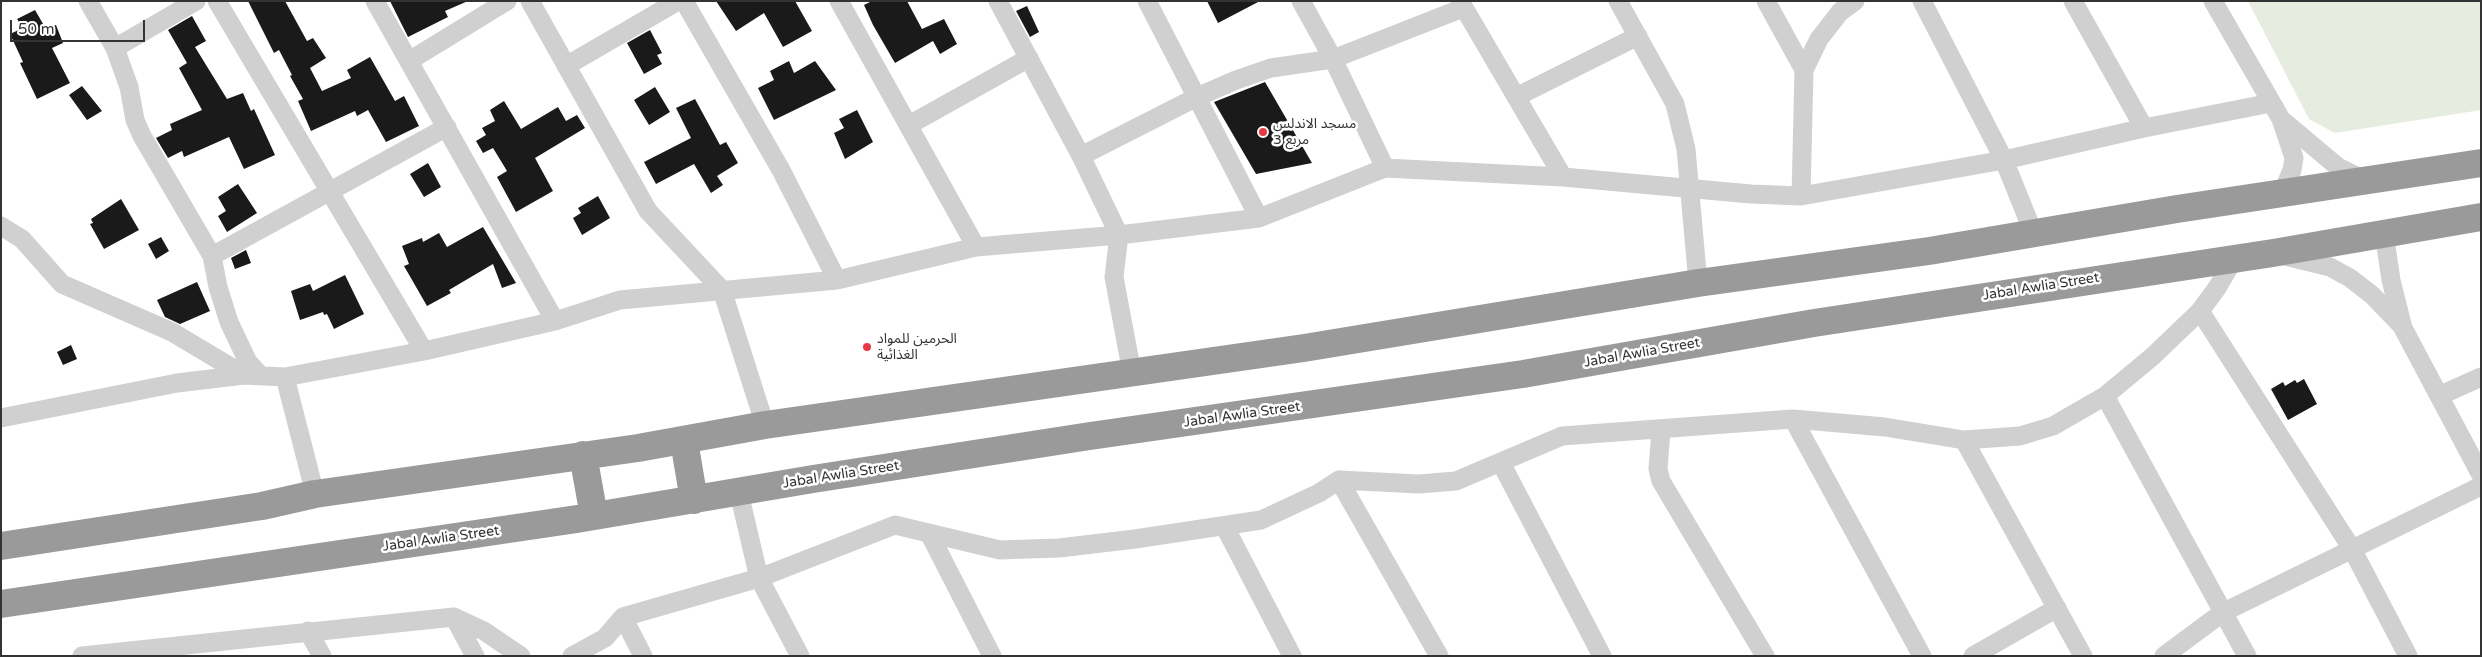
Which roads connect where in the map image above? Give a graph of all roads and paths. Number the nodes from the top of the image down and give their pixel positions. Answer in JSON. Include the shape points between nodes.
{"nodes":[{"id":1,"x":88,"y":1,"type":"edge"},
{"id":2,"x":196,"y":1,"type":"edge"},
{"id":3,"x":217,"y":1,"type":"edge"},
{"id":4,"x":375,"y":1,"type":"edge"},
{"id":5,"x":507,"y":1,"type":"edge"},
{"id":6,"x":530,"y":1,"type":"edge"},
{"id":7,"x":678,"y":1,"type":"edge"},
{"id":8,"x":684,"y":1,"type":"edge"},
{"id":9,"x":839,"y":1,"type":"edge"},
{"id":10,"x":998,"y":1,"type":"edge"},
{"id":11,"x":1147,"y":1,"type":"edge"},
{"id":12,"x":1301,"y":1,"type":"edge"},
{"id":13,"x":1618,"y":1,"type":"edge"},
{"id":14,"x":1766,"y":1,"type":"edge"},
{"id":15,"x":1855,"y":1,"type":"edge"},
{"id":16,"x":1922,"y":1,"type":"edge"},
{"id":17,"x":2073,"y":1,"type":"edge"},
{"id":18,"x":2213,"y":1,"type":"edge"},
{"id":19,"x":1462,"y":4,"type":"edge"},
{"id":20,"x":1638,"y":36,"type":"junction"},
{"id":21,"x":115,"y":48,"type":"junction"},
{"id":22,"x":1029,"y":58,"type":"junction"},
{"id":23,"x":1333,"y":59,"type":"junction"},
{"id":24,"x":409,"y":62,"type":"junction"},
{"id":25,"x":566,"y":66,"type":"junction"},
{"id":26,"x":1804,"y":70,"type":"junction"},
{"id":27,"x":1197,"y":96,"type":"junction"},
{"id":28,"x":1516,"y":98,"type":"junction"},
{"id":29,"x":2271,"y":103,"type":"junction"},
{"id":30,"x":2281,"y":119,"type":"junction"},
{"id":31,"x":909,"y":125,"type":"junction"},
{"id":32,"x":447,"y":127,"type":"junction"},
{"id":33,"x":2144,"y":128,"type":"junction"},
{"id":34,"x":1081,"y":156,"type":"junction"},
{"id":35,"x":2004,"y":160,"type":"junction"},
{"id":36,"x":2481,"y":163,"type":"edge"},
{"id":37,"x":1385,"y":168,"type":"junction"},
{"id":38,"x":1563,"y":176,"type":"junction"},
{"id":39,"x":2366,"y":181,"type":"junction"},
{"id":40,"x":1691,"y":189,"type":"junction"},
{"id":41,"x":328,"y":192,"type":"junction"},
{"id":42,"x":2282,"y":194,"type":"junction"},
{"id":43,"x":1801,"y":196,"type":"junction"},
{"id":44,"x":2481,"y":217,"type":"edge"},
{"id":45,"x":1259,"y":218,"type":"junction"},
{"id":46,"x":1,"y":226,"type":"edge"},
{"id":47,"x":2033,"y":232,"type":"junction"},
{"id":48,"x":2384,"y":233,"type":"junction"},
{"id":49,"x":1119,"y":235,"type":"junction"},
{"id":50,"x":976,"y":247,"type":"junction"},
{"id":51,"x":2273,"y":253,"type":"junction"},
{"id":52,"x":212,"y":256,"type":"junction"},
{"id":53,"x":2234,"y":259,"type":"junction"},
{"id":54,"x":838,"y":280,"type":"junction"},
{"id":55,"x":1698,"y":283,"type":"junction"},
{"id":56,"x":722,"y":290,"type":"junction"},
{"id":57,"x":2200,"y":311,"type":"junction"},
{"id":58,"x":555,"y":321,"type":"junction"},
{"id":59,"x":2403,"y":328,"type":"junction"},
{"id":60,"x":424,"y":350,"type":"junction"},
{"id":61,"x":1132,"y":373,"type":"junction"},
{"id":62,"x":252,"y":375,"type":"junction"},
{"id":63,"x":285,"y":377,"type":"junction"},
{"id":64,"x":2481,"y":377,"type":"edge"},
{"id":65,"x":2105,"y":396,"type":"junction"},
{"id":66,"x":2439,"y":396,"type":"junction"},
{"id":67,"x":1,"y":418,"type":"edge"},
{"id":68,"x":1793,"y":419,"type":"junction"},
{"id":69,"x":765,"y":425,"type":"junction"},
{"id":70,"x":1661,"y":430,"type":"junction"},
{"id":71,"x":684,"y":440,"type":"junction"},
{"id":72,"x":1964,"y":440,"type":"junction"},
{"id":73,"x":583,"y":455,"type":"junction"},
{"id":74,"x":1501,"y":463,"type":"junction"},
{"id":75,"x":2481,"y":475,"type":"edge"},
{"id":76,"x":1339,"y":480,"type":"junction"},
{"id":77,"x":2481,"y":486,"type":"edge"},
{"id":78,"x":739,"y":493,"type":"junction"},
{"id":79,"x":314,"y":494,"type":"junction"},
{"id":80,"x":694,"y":500,"type":"junction"},
{"id":81,"x":594,"y":516,"type":"junction"},
{"id":82,"x":1225,"y":527,"type":"junction"},
{"id":83,"x":930,"y":534,"type":"junction"},
{"id":84,"x":1,"y":546,"type":"edge"},
{"id":85,"x":2352,"y":549,"type":"junction"},
{"id":86,"x":759,"y":578,"type":"junction"},
{"id":87,"x":1,"y":604,"type":"edge"},
{"id":88,"x":2056,"y":608,"type":"junction"},
{"id":89,"x":2222,"y":613,"type":"junction"},
{"id":90,"x":454,"y":617,"type":"junction"},
{"id":91,"x":623,"y":617,"type":"junction"},
{"id":92,"x":308,"y":631,"type":"junction"},
{"id":93,"x":145,"y":653,"type":"edge"},
{"id":94,"x":82,"y":656,"type":"edge"},
{"id":95,"x":322,"y":656,"type":"edge"},
{"id":96,"x":475,"y":656,"type":"edge"},
{"id":97,"x":521,"y":656,"type":"edge"},
{"id":98,"x":572,"y":656,"type":"edge"},
{"id":99,"x":643,"y":656,"type":"edge"},
{"id":100,"x":800,"y":656,"type":"edge"},
{"id":101,"x":992,"y":656,"type":"edge"},
{"id":102,"x":1292,"y":656,"type":"edge"},
{"id":103,"x":1439,"y":656,"type":"edge"},
{"id":104,"x":1602,"y":656,"type":"edge"},
{"id":105,"x":1765,"y":656,"type":"edge"},
{"id":106,"x":1922,"y":656,"type":"edge"},
{"id":107,"x":1973,"y":656,"type":"edge"},
{"id":108,"x":2083,"y":656,"type":"edge"},
{"id":109,"x":2164,"y":656,"type":"edge"},
{"id":110,"x":2247,"y":656,"type":"edge"},
{"id":111,"x":2408,"y":656,"type":"edge"}],
"edges":[{"from":1,"to":21,"type":"street"},
{"from":2,"to":21,"type":"street"},
{"from":3,"to":41,"type":"street"},
{"from":4,"to":24,"type":"street"},
{"from":5,"to":24,"type":"street"},
{"from":6,"to":25,"type":"street"},
{"from":7,"to":25,"type":"street"},
{"from":8,"to":54,"type":"street","via":[[781,170]]},
{"from":9,"to":31,"type":"street"},
{"from":10,"to":22,"type":"street"},
{"from":11,"to":27,"type":"street"},
{"from":12,"to":23,"type":"street"},
{"from":13,"to":20,"type":"street"},
{"from":14,"to":26,"type":"street"},
{"from":15,"to":26,"type":"street","via":[[1840,12],[1819,39]]},
{"from":16,"to":35,"type":"street"},
{"from":17,"to":33,"type":"street"},
{"from":18,"to":29,"type":"street"},
{"from":19,"to":23,"type":"street"},
{"from":19,"to":28,"type":"street"},
{"from":20,"to":28,"type":"street"},
{"from":20,"to":40,"type":"street","via":[[1675,104]]},
{"from":21,"to":52,"type":"street","via":[[142,136]]},
{"from":22,"to":31,"type":"street"},
{"from":22,"to":34,"type":"street"},
{"from":23,"to":27,"type":"street","via":[[1271,68]]},
{"from":23,"to":37,"type":"street"},
{"from":24,"to":32,"type":"street"},
{"from":25,"to":56,"type":"street","via":[[648,210]]},
{"from":26,"to":43,"type":"street"},
{"from":27,"to":34,"type":"street"},
{"from":27,"to":45,"type":"street"},
{"from":28,"to":38,"type":"street"},
{"from":29,"to":30,"type":"street"},
{"from":29,"to":33,"type":"street"},
{"from":30,"to":39,"type":"street","via":[[2338,166]]},
{"from":30,"to":42,"type":"street","via":[[2294,158]]},
{"from":31,"to":50,"type":"street"},
{"from":32,"to":41,"type":"street"},
{"from":32,"to":58,"type":"street"},
{"from":33,"to":35,"type":"street"},
{"from":34,"to":49,"type":"street"},
{"from":35,"to":43,"type":"street"},
{"from":35,"to":47,"type":"street"},
{"from":36,"to":39,"type":"highway"},
{"from":37,"to":38,"type":"street"},
{"from":37,"to":45,"type":"street"},
{"from":38,"to":40,"type":"street"},
{"from":39,"to":42,"type":"highway"},
{"from":40,"to":43,"type":"street"},
{"from":40,"to":55,"type":"street"},
{"from":41,"to":52,"type":"street"},
{"from":41,"to":60,"type":"street"},
{"from":42,"to":47,"type":"highway"},
{"from":44,"to":48,"type":"highway","name":"Jabal Awlia Street"},
{"from":45,"to":49,"type":"street"},
{"from":46,"to":62,"type":"street","via":[[22,239],[62,284],[172,332]]},
{"from":47,"to":55,"type":"highway","via":[[1930,251]]},
{"from":48,"to":51,"type":"highway","name":"Jabal Awlia Street"},
{"from":48,"to":59,"type":"street"},
{"from":49,"to":50,"type":"street"},
{"from":49,"to":61,"type":"street","via":[[1114,277]]},
{"from":50,"to":54,"type":"street"},
{"from":51,"to":53,"type":"highway","name":"Jabal Awlia Street"},
{"from":51,"to":59,"type":"street","via":[[2330,268],[2350,278],[2372,294]]},
{"from":52,"to":62,"type":"street","via":[[229,322]]},
{"from":53,"to":57,"type":"street"},
{"from":53,"to":78,"type":"highway","name":"Jabal Awlia Street","via":[[1814,323],[1523,374],[1090,436]]},
{"from":54,"to":56,"type":"street"},
{"from":55,"to":61,"type":"highway"},
{"from":56,"to":58,"type":"street","via":[[620,300]]},
{"from":56,"to":69,"type":"street"},
{"from":57,"to":65,"type":"street"},
{"from":57,"to":85,"type":"street"},
{"from":58,"to":60,"type":"street"},
{"from":59,"to":66,"type":"street"},
{"from":60,"to":63,"type":"street"},
{"from":61,"to":69,"type":"highway"},
{"from":62,"to":63,"type":"street"},
{"from":62,"to":67,"type":"street","via":[[178,382]]},
{"from":63,"to":79,"type":"street"},
{"from":64,"to":66,"type":"street"},
{"from":65,"to":72,"type":"street","via":[[2053,426],[2020,436]]},
{"from":65,"to":89,"type":"street"},
{"from":66,"to":75,"type":"street"},
{"from":68,"to":70,"type":"street"},
{"from":68,"to":72,"type":"street","via":[[1885,427]]},
{"from":68,"to":106,"type":"street"},
{"from":69,"to":71,"type":"highway"},
{"from":70,"to":74,"type":"street","via":[[1562,436]]},
{"from":70,"to":105,"type":"street","via":[[1658,469],[1661,481]]},
{"from":71,"to":73,"type":"highway"},
{"from":71,"to":80,"type":"highway"},
{"from":72,"to":88,"type":"street"},
{"from":73,"to":79,"type":"highway"},
{"from":73,"to":81,"type":"highway"},
{"from":74,"to":76,"type":"street","via":[[1456,481],[1419,484]]},
{"from":74,"to":104,"type":"street"},
{"from":76,"to":82,"type":"street","via":[[1319,493],[1260,520]]},
{"from":76,"to":103,"type":"street"},
{"from":77,"to":85,"type":"street"},
{"from":78,"to":80,"type":"highway","name":"Jabal Awlia Street"},
{"from":78,"to":86,"type":"street"},
{"from":79,"to":84,"type":"highway","via":[[262,506]]},
{"from":80,"to":81,"type":"highway","name":"Jabal Awlia Street"},
{"from":81,"to":87,"type":"highway","name":"Jabal Awlia Street"},
{"from":82,"to":83,"type":"street","via":[[1059,548],[1000,550]]},
{"from":82,"to":102,"type":"street"},
{"from":83,"to":86,"type":"street","via":[[895,525]]},
{"from":83,"to":101,"type":"street"},
{"from":85,"to":89,"type":"street"},
{"from":85,"to":111,"type":"street"},
{"from":86,"to":91,"type":"street"},
{"from":86,"to":100,"type":"street"},
{"from":88,"to":107,"type":"street"},
{"from":88,"to":108,"type":"street"},
{"from":89,"to":109,"type":"street"},
{"from":89,"to":110,"type":"street"},
{"from":90,"to":92,"type":"street"},
{"from":90,"to":96,"type":"street"},
{"from":90,"to":97,"type":"street","via":[[484,631]]},
{"from":91,"to":98,"type":"street","via":[[605,638]]},
{"from":91,"to":99,"type":"street"},
{"from":92,"to":93,"type":"street"},
{"from":92,"to":95,"type":"street"},
{"from":93,"to":94,"type":"street"}]}
